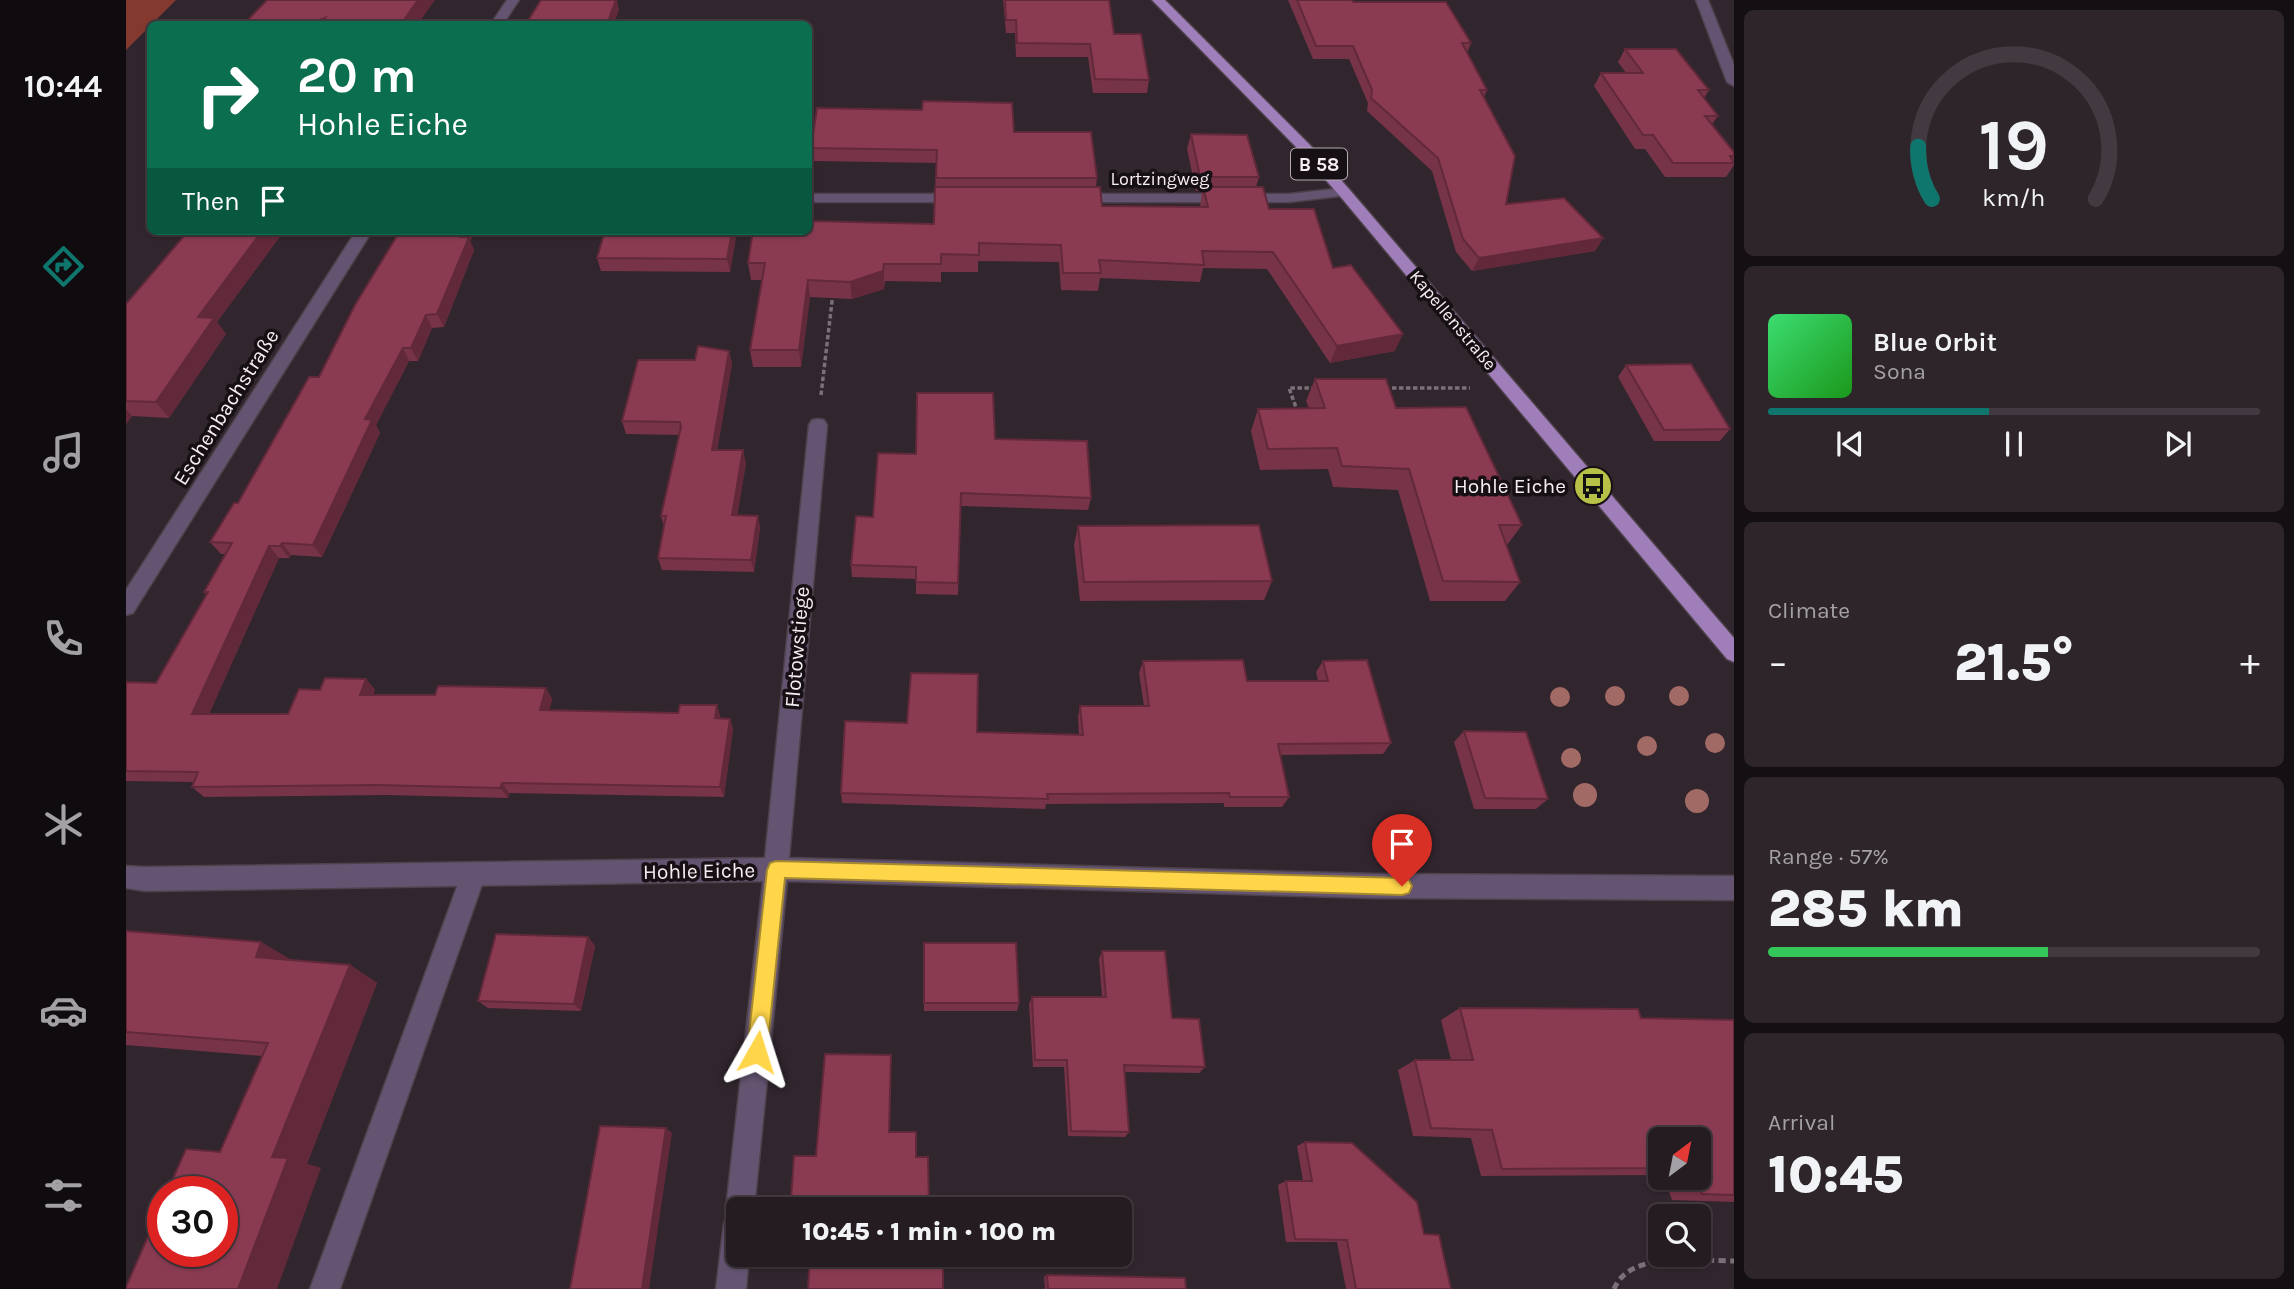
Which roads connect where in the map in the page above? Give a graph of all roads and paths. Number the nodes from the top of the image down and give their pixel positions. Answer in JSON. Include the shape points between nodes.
{"nodes":[{"id":1,"x":513,"y":0,"type":"edge"},
{"id":2,"x":1158,"y":0,"type":"edge"},
{"id":3,"x":1702,"y":0,"type":"edge"},
{"id":4,"x":499,"y":21,"type":"edge"},
{"id":5,"x":1734,"y":82,"type":"edge"},
{"id":6,"x":1344,"y":191,"type":"junction"},
{"id":7,"x":812,"y":198,"type":"edge"},
{"id":8,"x":984,"y":198,"type":"edge"},
{"id":9,"x":1054,"y":198,"type":"edge"},
{"id":10,"x":361,"y":235,"type":"edge"},
{"id":11,"x":834,"y":285,"type":"edge"},
{"id":12,"x":1317,"y":388,"type":"edge"},
{"id":13,"x":1372,"y":388,"type":"edge"},
{"id":14,"x":1510,"y":388,"type":"junction"},
{"id":15,"x":1301,"y":423,"type":"edge"},
{"id":16,"x":818,"y":425,"type":"joint"},
{"id":17,"x":126,"y":607,"type":"edge"},
{"id":18,"x":1734,"y":653,"type":"edge"},
{"id":19,"x":776,"y":870,"type":"junction"},
{"id":20,"x":473,"y":876,"type":"junction"},
{"id":21,"x":126,"y":877,"type":"edge"},
{"id":22,"x":1734,"y":888,"type":"edge"},
{"id":23,"x":741,"y":1197,"type":"edge"},
{"id":24,"x":1734,"y":1261,"type":"edge"},
{"id":25,"x":733,"y":1267,"type":"edge"},
{"id":26,"x":325,"y":1289,"type":"edge"},
{"id":27,"x":731,"y":1289,"type":"edge"},
{"id":28,"x":1614,"y":1289,"type":"edge"}],
"edges":[{"from":1,"to":4,"type":"street"},
{"from":2,"to":6,"type":"main road","name":"Kapellenstraße","number":"B 58"},
{"from":3,"to":5,"type":"street"},
{"from":6,"to":9,"type":"street","name":"Lortzingweg","via":[[1289,198]]},
{"from":6,"to":14,"type":"main road","name":"Kapellenstraße","number":"B 58"},
{"from":7,"to":8,"type":"street"},
{"from":10,"to":17,"type":"street","name":"Eschenbachstraße"},
{"from":11,"to":16,"type":"path"},
{"from":12,"to":15,"type":"path","via":[[1289,388]]},
{"from":13,"to":14,"type":"path"},
{"from":14,"to":18,"type":"main road","name":"Kapellenstraße","number":"B 58"},
{"from":16,"to":19,"type":"street","name":"Flotowstiege"},
{"from":19,"to":20,"type":"street","name":"Hohle Eiche"},
{"from":19,"to":22,"type":"street","name":"Hohle Eiche","via":[[1375,886]]},
{"from":19,"to":23,"type":"street","name":"Flotowstiege"},
{"from":20,"to":21,"type":"street","name":"Hohle Eiche"},
{"from":20,"to":26,"type":"street"},
{"from":24,"to":28,"type":"path","via":[[1649,1261],[1619,1277]]},
{"from":25,"to":27,"type":"street"}]}
